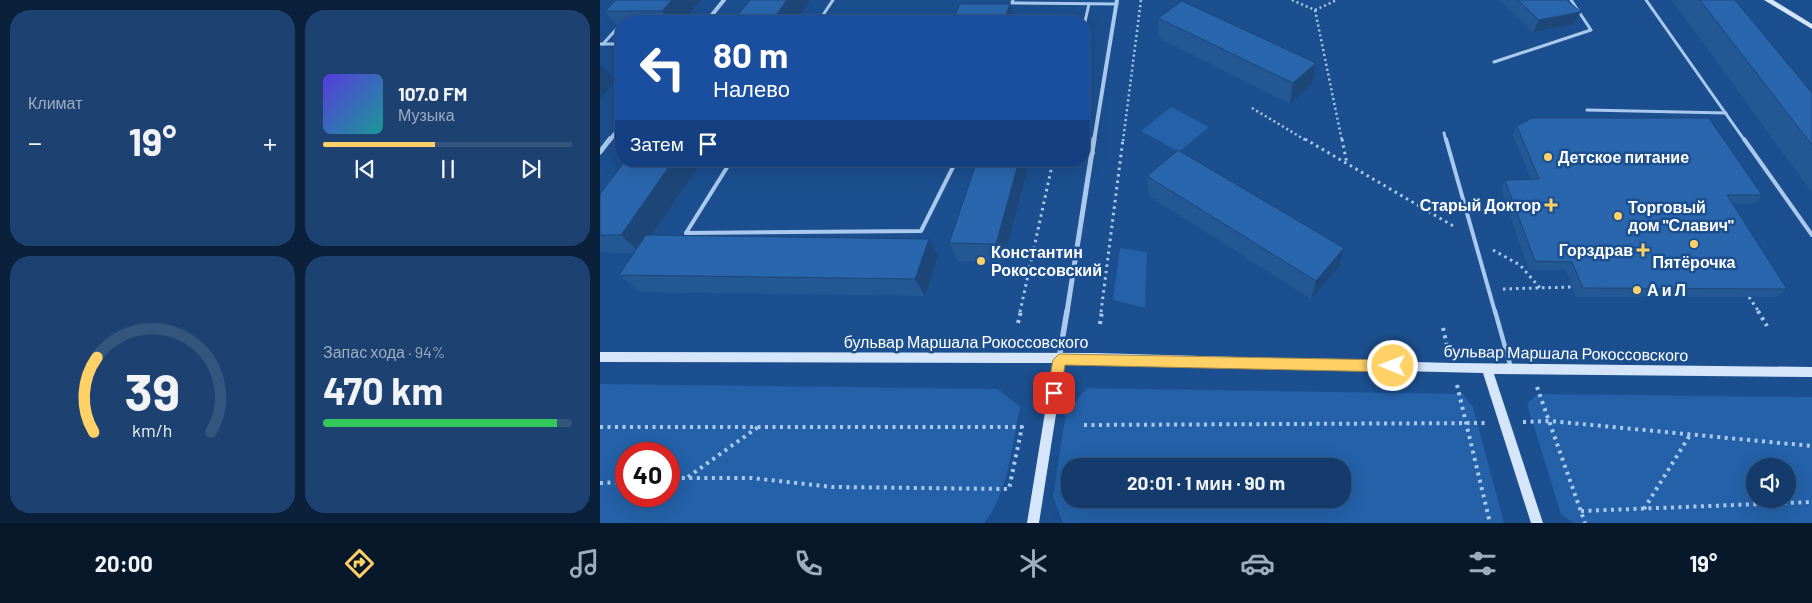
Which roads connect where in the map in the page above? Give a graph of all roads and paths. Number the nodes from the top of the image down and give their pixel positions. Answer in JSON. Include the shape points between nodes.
{"nodes":[{"id":1,"x":724,"y":0,"type":"edge"},
{"id":2,"x":832,"y":0,"type":"edge"},
{"id":3,"x":1013,"y":0,"type":"edge"},
{"id":4,"x":1141,"y":0,"type":"edge"},
{"id":5,"x":1292,"y":0,"type":"edge"},
{"id":6,"x":1337,"y":0,"type":"edge"},
{"id":7,"x":1571,"y":0,"type":"edge"},
{"id":8,"x":1646,"y":0,"type":"edge"},
{"id":9,"x":1768,"y":0,"type":"edge"},
{"id":10,"x":1117,"y":2,"type":"edge"},
{"id":11,"x":1089,"y":4,"type":"junction"},
{"id":12,"x":1315,"y":10,"type":"junction"},
{"id":13,"x":712,"y":15,"type":"edge"},
{"id":14,"x":823,"y":15,"type":"edge"},
{"id":15,"x":1086,"y":15,"type":"edge"},
{"id":16,"x":1812,"y":27,"type":"edge"},
{"id":17,"x":615,"y":30,"type":"edge"},
{"id":18,"x":602,"y":44,"type":"edge"},
{"id":19,"x":615,"y":44,"type":"edge"},
{"id":20,"x":1494,"y":62,"type":"dead end"},
{"id":21,"x":1252,"y":108,"type":"dead end"},
{"id":22,"x":1587,"y":110,"type":"dead end"},
{"id":23,"x":1726,"y":113,"type":"junction"},
{"id":24,"x":615,"y":133,"type":"edge"},
{"id":25,"x":1444,"y":133,"type":"dead end"},
{"id":26,"x":600,"y":152,"type":"edge"},
{"id":27,"x":1090,"y":152,"type":"edge"},
{"id":28,"x":1093,"y":152,"type":"junction"},
{"id":29,"x":1347,"y":164,"type":"junction"},
{"id":30,"x":727,"y":167,"type":"edge"},
{"id":31,"x":953,"y":167,"type":"edge"},
{"id":32,"x":1052,"y":167,"type":"edge"},
{"id":33,"x":1812,"y":235,"type":"edge"},
{"id":34,"x":1474,"y":239,"type":"junction"},
{"id":35,"x":1572,"y":287,"type":"dead end"},
{"id":36,"x":1540,"y":288,"type":"junction"},
{"id":37,"x":1505,"y":297,"type":"dead end"},
{"id":38,"x":1749,"y":297,"type":"edge"},
{"id":39,"x":1018,"y":323,"type":"dead end"},
{"id":40,"x":1100,"y":324,"type":"dead end"},
{"id":41,"x":1767,"y":326,"type":"dead end"},
{"id":42,"x":600,"y":357,"type":"edge"},
{"id":43,"x":1059,"y":360,"type":"junction"},
{"id":44,"x":1487,"y":368,"type":"junction"},
{"id":45,"x":1511,"y":368,"type":"junction"},
{"id":46,"x":1530,"y":368,"type":"junction"},
{"id":47,"x":1812,"y":372,"type":"edge"},
{"id":48,"x":1550,"y":421,"type":"junction"},
{"id":49,"x":1505,"y":423,"type":"junction"},
{"id":50,"x":1084,"y":425,"type":"dead end"},
{"id":51,"x":600,"y":426,"type":"edge"},
{"id":52,"x":758,"y":427,"type":"junction"},
{"id":53,"x":1690,"y":435,"type":"junction"},
{"id":54,"x":1812,"y":446,"type":"edge"},
{"id":55,"x":680,"y":478,"type":"edge"},
{"id":56,"x":687,"y":478,"type":"junction"},
{"id":57,"x":615,"y":482,"type":"edge"},
{"id":58,"x":600,"y":483,"type":"edge"},
{"id":59,"x":1812,"y":502,"type":"edge"},
{"id":60,"x":1644,"y":509,"type":"junction"},
{"id":61,"x":1581,"y":511,"type":"junction"},
{"id":62,"x":1033,"y":523,"type":"edge"},
{"id":63,"x":1490,"y":523,"type":"edge"},
{"id":64,"x":1537,"y":523,"type":"edge"},
{"id":65,"x":1586,"y":523,"type":"edge"}],
"edges":[{"from":1,"to":13,"type":"street"},
{"from":2,"to":14,"type":"lane"},
{"from":3,"to":11,"type":"lane","via":[[1012,3]]},
{"from":4,"to":40,"type":"path"},
{"from":5,"to":12,"type":"path"},
{"from":6,"to":12,"type":"path"},
{"from":7,"to":20,"type":"lane","via":[[1591,30]]},
{"from":8,"to":23,"type":"lane"},
{"from":9,"to":16,"type":"street"},
{"from":10,"to":11,"type":"lane"},
{"from":10,"to":28,"type":"street"},
{"from":11,"to":15,"type":"lane"},
{"from":12,"to":29,"type":"path"},
{"from":17,"to":18,"type":"lane"},
{"from":18,"to":19,"type":"lane"},
{"from":21,"to":29,"type":"path"},
{"from":22,"to":23,"type":"lane"},
{"from":23,"to":33,"type":"lane"},
{"from":24,"to":26,"type":"street"},
{"from":25,"to":34,"type":"lane"},
{"from":27,"to":28,"type":"lane"},
{"from":28,"to":43,"type":"street"},
{"from":29,"to":34,"type":"path"},
{"from":30,"to":31,"type":"lane","via":[[686,233],[921,230]]},
{"from":32,"to":39,"type":"path"},
{"from":34,"to":36,"type":"path","via":[[1520,266]]},
{"from":34,"to":45,"type":"lane"},
{"from":35,"to":36,"type":"path"},
{"from":36,"to":37,"type":"path","via":[[1502,289]]},
{"from":38,"to":41,"type":"path"},
{"from":42,"to":43,"type":"street","name":"бульвар Маршала Рокоссовского"},
{"from":43,"to":44,"type":"street","name":"бульвар Маршала Рокоссовского"},
{"from":43,"to":62,"type":"street"},
{"from":44,"to":45,"type":"street","name":"бульвар Маршала Рокоссовского"},
{"from":44,"to":49,"type":"street"},
{"from":45,"to":46,"type":"street","name":"бульвар Маршала Рокоссовского"},
{"from":46,"to":47,"type":"street","name":"бульвар Маршала Рокоссовского"},
{"from":46,"to":48,"type":"path"},
{"from":48,"to":49,"type":"path"},
{"from":48,"to":53,"type":"path"},
{"from":48,"to":61,"type":"path"},
{"from":49,"to":64,"type":"street"},
{"from":50,"to":63,"type":"path","via":[[1466,424]]},
{"from":51,"to":52,"type":"path"},
{"from":52,"to":56,"type":"path"},
{"from":52,"to":56,"type":"path","via":[[1022,427],[1009,489],[832,487],[752,478]]},
{"from":53,"to":54,"type":"path"},
{"from":53,"to":60,"type":"path"},
{"from":55,"to":56,"type":"path"},
{"from":57,"to":58,"type":"path"},
{"from":59,"to":60,"type":"path"},
{"from":60,"to":61,"type":"path"},
{"from":61,"to":65,"type":"path"}]}
